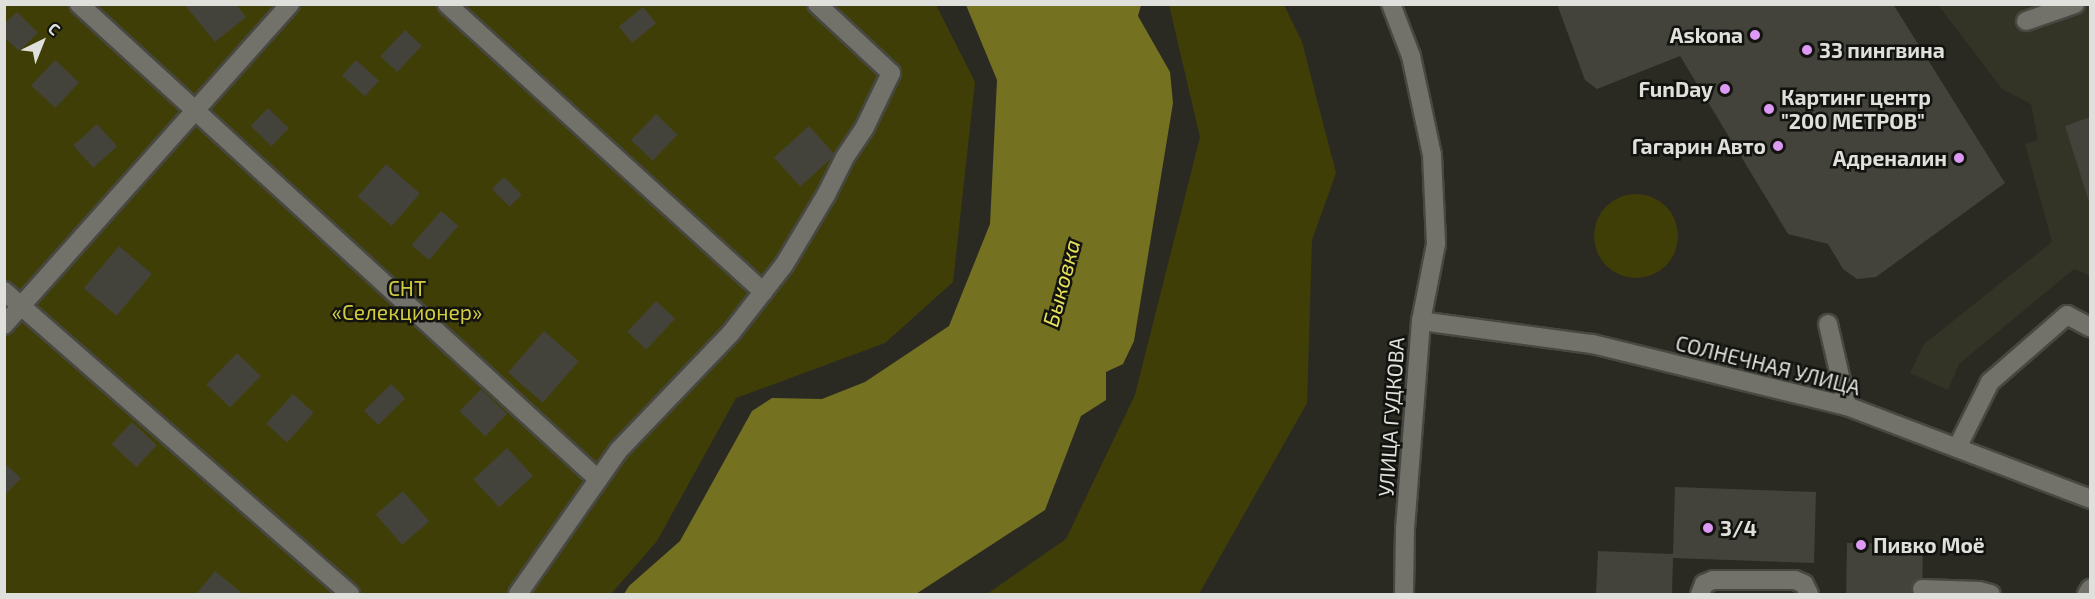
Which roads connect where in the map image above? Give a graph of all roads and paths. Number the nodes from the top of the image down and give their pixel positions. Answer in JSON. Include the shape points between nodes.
{"nodes":[{"id":1,"x":79,"y":4,"type":"edge"},
{"id":2,"x":290,"y":4,"type":"edge"},
{"id":3,"x":447,"y":4,"type":"edge"},
{"id":4,"x":817,"y":4,"type":"edge"},
{"id":5,"x":1391,"y":4,"type":"edge"},
{"id":6,"x":2075,"y":4,"type":"edge"},
{"id":7,"x":2026,"y":21,"type":"dead end"},
{"id":8,"x":196,"y":110,"type":"junction"},
{"id":9,"x":4,"y":291,"type":"edge"},
{"id":10,"x":764,"y":292,"type":"junction"},
{"id":11,"x":21,"y":306,"type":"junction"},
{"id":12,"x":1421,"y":321,"type":"junction"},
{"id":13,"x":1828,"y":324,"type":"dead end"},
{"id":14,"x":4,"y":325,"type":"edge"},
{"id":15,"x":2091,"y":327,"type":"edge"},
{"id":16,"x":1846,"y":406,"type":"junction"},
{"id":17,"x":1958,"y":448,"type":"junction"},
{"id":18,"x":598,"y":479,"type":"junction"},
{"id":19,"x":2091,"y":499,"type":"edge"},
{"id":20,"x":1922,"y":589,"type":"dead end"},
{"id":21,"x":2091,"y":589,"type":"edge"},
{"id":22,"x":350,"y":594,"type":"edge"},
{"id":23,"x":518,"y":594,"type":"edge"},
{"id":24,"x":1404,"y":594,"type":"edge"},
{"id":25,"x":1700,"y":594,"type":"edge"},
{"id":26,"x":1809,"y":594,"type":"edge"},
{"id":27,"x":1991,"y":594,"type":"edge"},
{"id":28,"x":2088,"y":594,"type":"edge"}],
"edges":[{"from":1,"to":8,"type":"street"},
{"from":2,"to":8,"type":"street"},
{"from":3,"to":10,"type":"street"},
{"from":4,"to":10,"type":"street","via":[[891,73],[826,195]]},
{"from":5,"to":12,"type":"street","name":"УЛИЦА ГУДКОВА","via":[[1411,56],[1432,155],[1436,244]]},
{"from":6,"to":7,"type":"street"},
{"from":8,"to":11,"type":"street"},
{"from":8,"to":18,"type":"street"},
{"from":9,"to":11,"type":"street"},
{"from":10,"to":18,"type":"street","via":[[732,333],[618,452]]},
{"from":11,"to":14,"type":"street"},
{"from":11,"to":22,"type":"street"},
{"from":12,"to":16,"type":"street","name":"СОЛНЕЧНАЯ УЛИЦА","via":[[1592,344]]},
{"from":12,"to":24,"type":"street","name":"УЛИЦА ГУДКОВА","via":[[1405,529]]},
{"from":13,"to":16,"type":"street"},
{"from":15,"to":17,"type":"street","via":[[2067,315],[1990,382]]},
{"from":16,"to":17,"type":"street","name":"СОЛНЕЧНАЯ УЛИЦА"},
{"from":17,"to":19,"type":"street","name":"СОЛНЕЧНАЯ УЛИЦА"},
{"from":18,"to":23,"type":"street"},
{"from":20,"to":27,"type":"street"},
{"from":21,"to":28,"type":"street"},
{"from":25,"to":26,"type":"street","via":[[1704,584],[1713,580],[1795,580],[1804,584]]}]}
